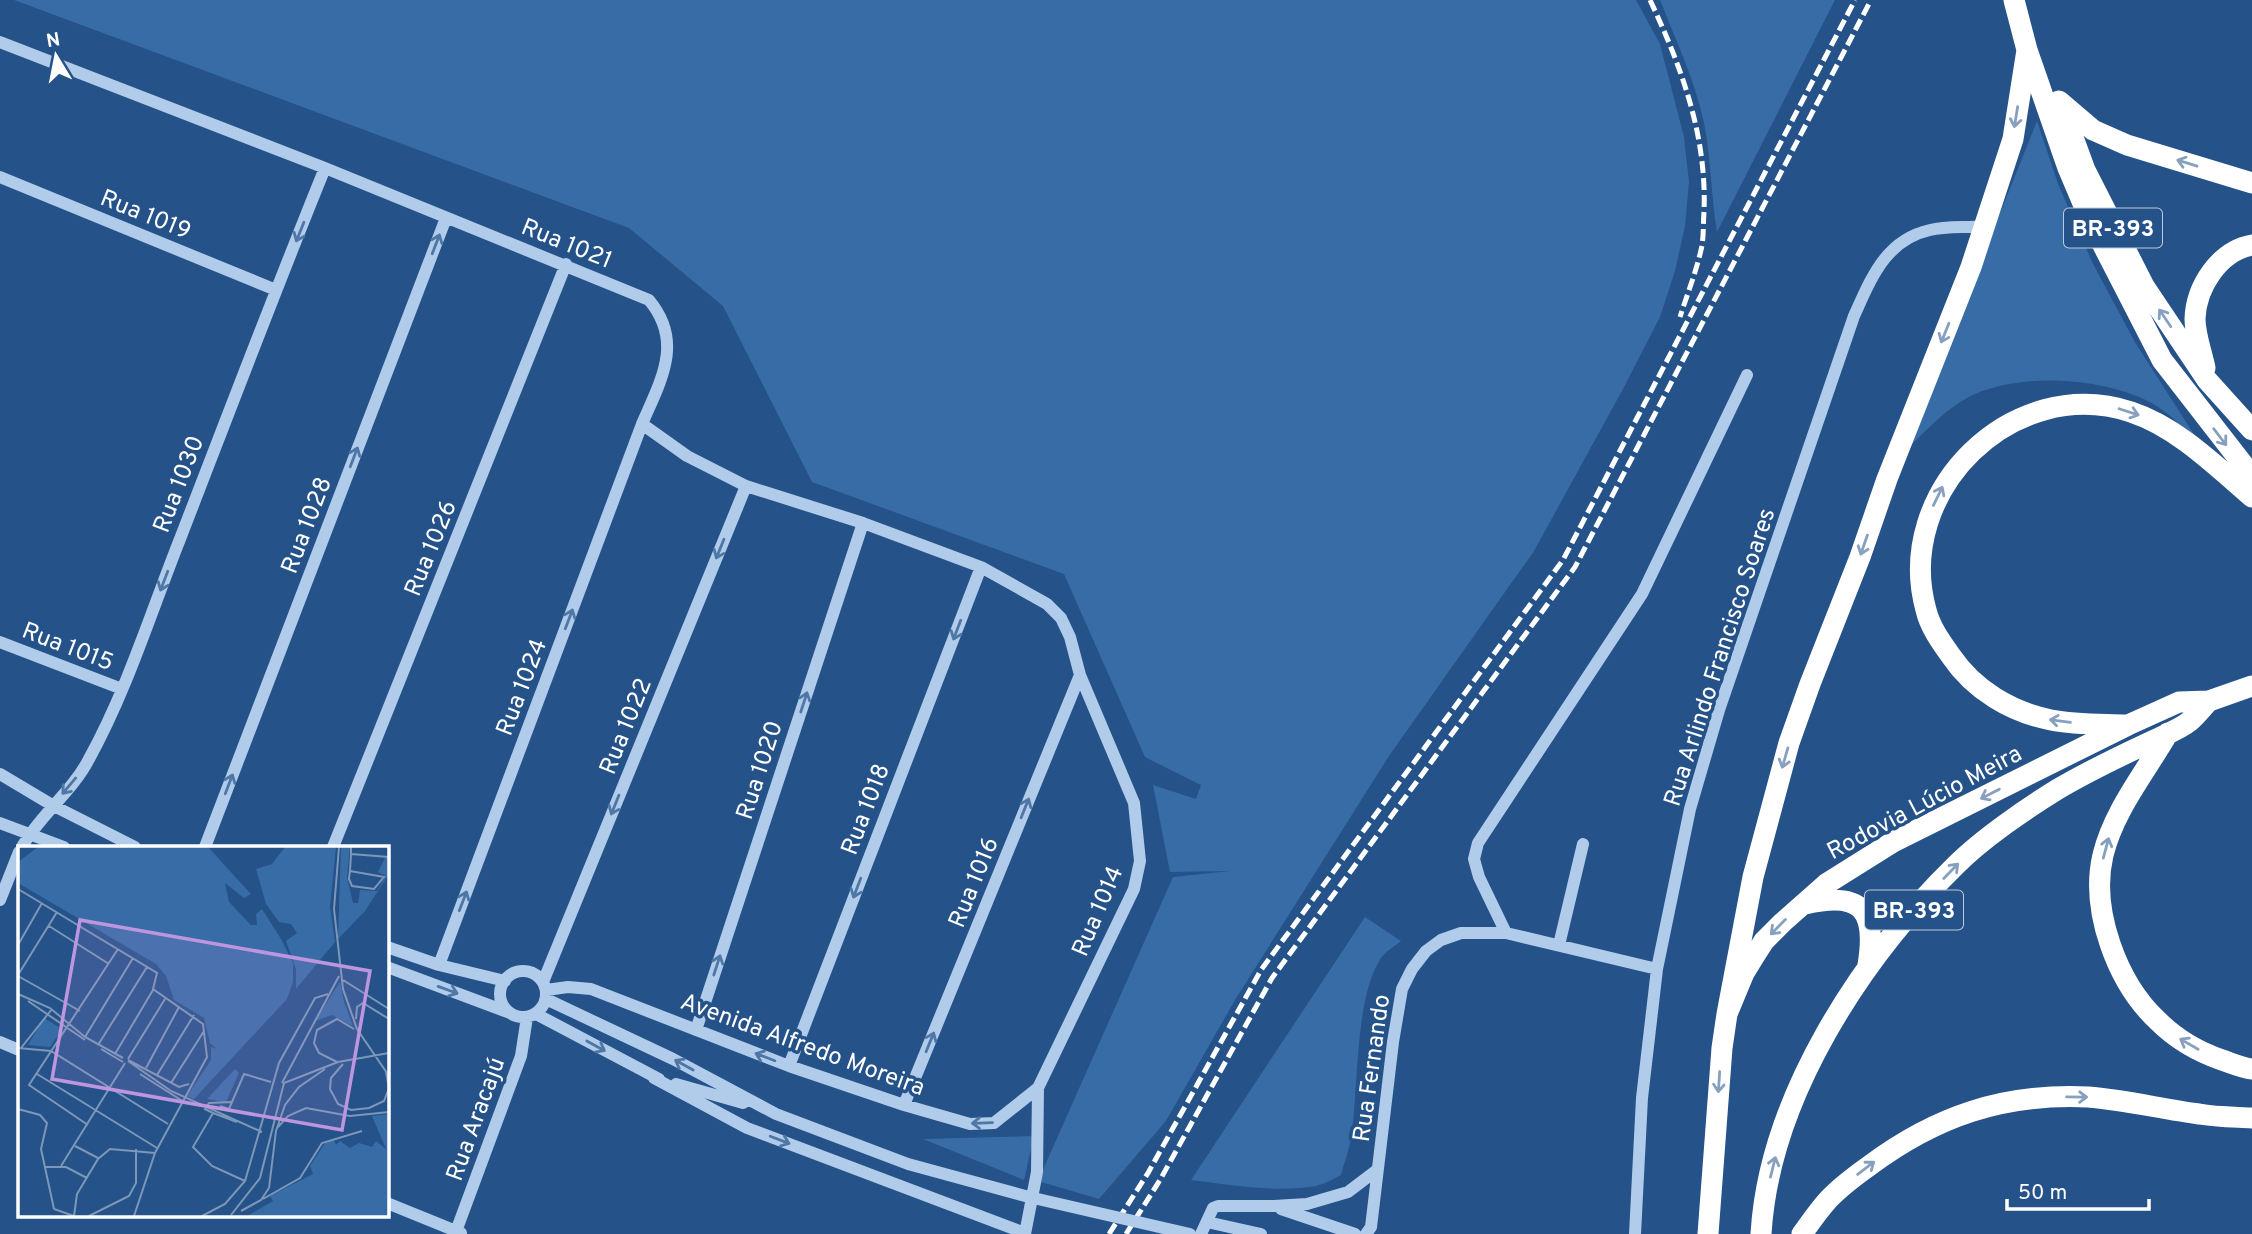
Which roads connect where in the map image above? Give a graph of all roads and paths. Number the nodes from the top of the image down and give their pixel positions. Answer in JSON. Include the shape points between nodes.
{"nodes":[{"id":1,"x":2014,"y":0,"type":"edge"},
{"id":2,"x":2023,"y":0,"type":"edge"},
{"id":3,"x":0,"y":42,"type":"edge"},
{"id":4,"x":2027,"y":50,"type":"junction"},
{"id":5,"x":2059,"y":101,"type":"junction"},
{"id":6,"x":325,"y":168,"type":"junction"},
{"id":7,"x":0,"y":177,"type":"edge"},
{"id":8,"x":2252,"y":183,"type":"edge"},
{"id":9,"x":446,"y":218,"type":"junction"},
{"id":10,"x":1984,"y":226,"type":"junction"},
{"id":11,"x":2252,"y":245,"type":"edge"},
{"id":12,"x":566,"y":264,"type":"junction"},
{"id":13,"x":276,"y":290,"type":"junction"},
{"id":14,"x":1747,"y":375,"type":"dead end"},
{"id":15,"x":2207,"y":380,"type":"junction"},
{"id":16,"x":642,"y":425,"type":"junction"},
{"id":17,"x":2252,"y":430,"type":"edge"},
{"id":18,"x":2252,"y":476,"type":"edge"},
{"id":19,"x":746,"y":486,"type":"junction"},
{"id":20,"x":2252,"y":497,"type":"edge"},
{"id":21,"x":863,"y":523,"type":"junction"},
{"id":22,"x":981,"y":567,"type":"junction"},
{"id":23,"x":0,"y":642,"type":"edge"},
{"id":24,"x":1080,"y":675,"type":"junction"},
{"id":25,"x":2252,"y":686,"type":"edge"},
{"id":26,"x":122,"y":689,"type":"junction"},
{"id":27,"x":2209,"y":701,"type":"junction"},
{"id":28,"x":2128,"y":725,"type":"junction"},
{"id":29,"x":2168,"y":733,"type":"junction"},
{"id":30,"x":0,"y":774,"type":"edge"},
{"id":31,"x":52,"y":805,"type":"junction"},
{"id":32,"x":0,"y":822,"type":"edge"},
{"id":33,"x":29,"y":834,"type":"junction"},
{"id":34,"x":1583,"y":844,"type":"dead end"},
{"id":35,"x":23,"y":846,"type":"edge"},
{"id":36,"x":61,"y":846,"type":"edge"},
{"id":37,"x":133,"y":846,"type":"edge"},
{"id":38,"x":205,"y":846,"type":"edge"},
{"id":39,"x":332,"y":846,"type":"edge"},
{"id":40,"x":18,"y":855,"type":"edge"},
{"id":41,"x":0,"y":900,"type":"edge"},
{"id":42,"x":1802,"y":905,"type":"junction"},
{"id":43,"x":1506,"y":933,"type":"junction"},
{"id":44,"x":1559,"y":944,"type":"junction"},
{"id":45,"x":388,"y":947,"type":"edge"},
{"id":46,"x":439,"y":965,"type":"junction"},
{"id":47,"x":388,"y":967,"type":"edge"},
{"id":48,"x":1868,"y":967,"type":"junction"},
{"id":49,"x":1657,"y":969,"type":"junction"},
{"id":50,"x":505,"y":981,"type":"junction"},
{"id":51,"x":545,"y":991,"type":"junction"},
{"id":52,"x":510,"y":1013,"type":"junction"},
{"id":53,"x":1727,"y":1014,"type":"junction"},
{"id":54,"x":532,"y":1015,"type":"junction"},
{"id":55,"x":696,"y":1030,"type":"junction"},
{"id":56,"x":0,"y":1042,"type":"edge"},
{"id":57,"x":18,"y":1050,"type":"edge"},
{"id":58,"x":789,"y":1066,"type":"junction"},
{"id":59,"x":2252,"y":1069,"type":"edge"},
{"id":60,"x":653,"y":1078,"type":"junction"},
{"id":61,"x":1038,"y":1088,"type":"junction"},
{"id":62,"x":904,"y":1105,"type":"junction"},
{"id":63,"x":770,"y":1112,"type":"junction"},
{"id":64,"x":2252,"y":1118,"type":"edge"},
{"id":65,"x":1377,"y":1170,"type":"junction"},
{"id":66,"x":388,"y":1203,"type":"edge"},
{"id":67,"x":1274,"y":1206,"type":"junction"},
{"id":68,"x":1204,"y":1228,"type":"edge"},
{"id":69,"x":1369,"y":1231,"type":"edge"},
{"id":70,"x":458,"y":1233,"type":"edge"},
{"id":71,"x":1025,"y":1233,"type":"edge"},
{"id":72,"x":1190,"y":1234,"type":"edge"},
{"id":73,"x":1261,"y":1234,"type":"edge"},
{"id":74,"x":1355,"y":1234,"type":"edge"},
{"id":75,"x":1635,"y":1234,"type":"edge"},
{"id":76,"x":1708,"y":1234,"type":"edge"},
{"id":77,"x":1761,"y":1234,"type":"edge"},
{"id":78,"x":1802,"y":1234,"type":"edge"}],
"edges":[{"from":1,"to":4,"type":"highway"},
{"from":2,"to":5,"type":"highway","number":"BR-393"},
{"from":3,"to":6,"type":"street","name":"Rua 1021"},
{"from":4,"to":10,"type":"highway","one_way":true,"via":[[2013,139]]},
{"from":4,"to":18,"type":"highway","one_way":true,"via":[[2090,220],[2162,360]]},
{"from":8,"to":5,"type":"highway","one_way":true,"via":[[2127,145],[2093,130]]},
{"from":15,"to":5,"type":"highway","number":"BR-393","one_way":true,"via":[[2144,286],[2085,170]]},
{"from":6,"to":9,"type":"street","name":"Rua 1021"},
{"from":6,"to":13,"type":"street","name":"Rua 1030","one_way":true},
{"from":7,"to":13,"type":"street","name":"Rua 1019"},
{"from":9,"to":12,"type":"street","name":"Rua 1021"},
{"from":38,"to":9,"type":"street","name":"Rua 1028","one_way":true},
{"from":10,"to":49,"type":"street","name":"Rua Arlindo Francisco Soares","via":[[1930,230],[1891,250],[1874,272],[1854,316],[1719,710],[1690,809]]},
{"from":10,"to":53,"type":"highway","one_way":true,"via":[[1790,743],[1753,877]]},
{"from":11,"to":15,"type":"highway","via":[[2218,262],[2202,288],[2195,318]]},
{"from":12,"to":16,"type":"street","name":"Rua 1021","via":[[649,299],[661,314],[668,353]]},
{"from":12,"to":39,"type":"street","name":"Rua 1026"},
{"from":13,"to":26,"type":"street","name":"Rua 1030","one_way":true},
{"from":14,"to":43,"type":"street","via":[[1642,594],[1478,843],[1474,859],[1479,877]]},
{"from":15,"to":17,"type":"highway","number":"BR-393"},
{"from":16,"to":19,"type":"street","via":[[687,456]]},
{"from":46,"to":16,"type":"street","name":"Rua 1024","one_way":true},
{"from":19,"to":21,"type":"street"},
{"from":19,"to":51,"type":"street","name":"Rua 1022","one_way":true},
{"from":28,"to":20,"type":"highway","one_way":true,"via":[[2050,720],[2022,711],[1976,686],[1955,663],[1926,612],[1921,588],[1924,536],[1946,481],[1969,452],[2025,416],[2066,404],[2099,404],[2159,425]]},
{"from":21,"to":22,"type":"street"},
{"from":55,"to":21,"type":"street","name":"Rua 1020","one_way":true},
{"from":22,"to":24,"type":"street","name":"Rua 1014","via":[[1046,604],[1061,618]]},
{"from":22,"to":58,"type":"street","name":"Rua 1018","one_way":true},
{"from":23,"to":26,"type":"street","name":"Rua 1015"},
{"from":24,"to":61,"type":"street","name":"Rua 1014","via":[[1134,803],[1140,861],[1134,889]]},
{"from":62,"to":24,"type":"street","name":"Rua 1016","one_way":true},
{"from":25,"to":27,"type":"highway","name":"Rodovia Lúcio Meira","number":"BR-393"},
{"from":26,"to":31,"type":"street","name":"Rua 1030","one_way":true,"via":[[89,761]]},
{"from":27,"to":28,"type":"highway","name":"Rodovia Lúcio Meira","number":"BR-393","via":[[2179,702]]},
{"from":27,"to":29,"type":"highway","name":"Rodovia Lúcio Meira","number":"BR-393","via":[[2190,721]]},
{"from":28,"to":42,"type":"highway","name":"Rodovia Lúcio Meira","number":"BR-393","one_way":true,"via":[[1894,842],[1826,884]]},
{"from":48,"to":29,"type":"highway","name":"Rodovia Lúcio Meira","number":"BR-393","one_way":true,"via":[[1958,863],[2010,822],[2057,789]]},
{"from":59,"to":29,"type":"highway","one_way":true,"via":[[2214,1057],[2157,1021],[2119,966],[2102,913],[2103,858],[2110,833]]},
{"from":30,"to":31,"type":"street"},
{"from":31,"to":33,"type":"street","name":"Rua 1030"},
{"from":31,"to":37,"type":"street"},
{"from":32,"to":33,"type":"street"},
{"from":33,"to":35,"type":"street","name":"Rua 1030"},
{"from":33,"to":36,"type":"street"},
{"from":34,"to":44,"type":"street"},
{"from":40,"to":41,"type":"street"},
{"from":42,"to":48,"type":"highway","via":[[1840,900],[1861,908],[1872,938]]},
{"from":42,"to":53,"type":"highway","name":"Rodovia Lúcio Meira","number":"BR-393","one_way":true,"via":[[1760,948]]},
{"from":43,"to":44,"type":"street","name":"Rua Fernando"},
{"from":43,"to":65,"type":"street","name":"Rua Fernando","via":[[1461,933],[1441,940],[1412,969],[1402,989]]},
{"from":44,"to":49,"type":"street","name":"Rua Fernando"},
{"from":45,"to":46,"type":"street"},
{"from":46,"to":50,"type":"street"},
{"from":47,"to":52,"type":"street","one_way":true},
{"from":77,"to":48,"type":"highway","name":"Rodovia Lúcio Meira","number":"BR-393","one_way":true,"via":[[1786,1119],[1818,1047]]},
{"from":49,"to":75,"type":"street","name":"Rua Arlindo Francisco Soares","via":[[1642,1098]]},
{"from":50,"to":51,"type":"street","via":[[528,972],[537,976]]},
{"from":50,"to":52,"type":"street","via":[[501,998]]},
{"from":51,"to":54,"type":"street","via":[[542,1008]]},
{"from":51,"to":55,"type":"street","name":"Avenida Alfredo Moreira","via":[[591,989]]},
{"from":63,"to":51,"type":"street","one_way":true},
{"from":52,"to":54,"type":"street"},
{"from":53,"to":76,"type":"highway","name":"Rodovia Lúcio Meira","number":"BR-393","one_way":true},
{"from":54,"to":60,"type":"street","one_way":true},
{"from":54,"to":70,"type":"street","name":"Rua Aracajú"},
{"from":58,"to":55,"type":"street","name":"Avenida Alfredo Moreira","one_way":true},
{"from":56,"to":57,"type":"street"},
{"from":58,"to":62,"type":"street","name":"Avenida Alfredo Moreira"},
{"from":60,"to":63,"type":"street"},
{"from":60,"to":71,"type":"street","one_way":true,"via":[[747,1128]]},
{"from":61,"to":62,"type":"street","name":"Avenida Alfredo Moreira","one_way":true,"via":[[994,1123],[970,1124]]},
{"from":61,"to":71,"type":"street","name":"Rua 1014","via":[[1037,1172]]},
{"from":63,"to":72,"type":"street","bridge":true,"via":[[954,1178]]},
{"from":78,"to":64,"type":"highway","one_way":true,"via":[[1828,1199],[1883,1155],[1952,1116],[1980,1108],[2087,1097]]},
{"from":65,"to":67,"type":"street","via":[[1348,1192],[1307,1204]]},
{"from":65,"to":69,"type":"street","name":"Rua Fernando"},
{"from":66,"to":70,"type":"street"},
{"from":67,"to":68,"type":"street","via":[[1218,1206]]},
{"from":67,"to":74,"type":"street"},
{"from":68,"to":73,"type":"street"}]}
